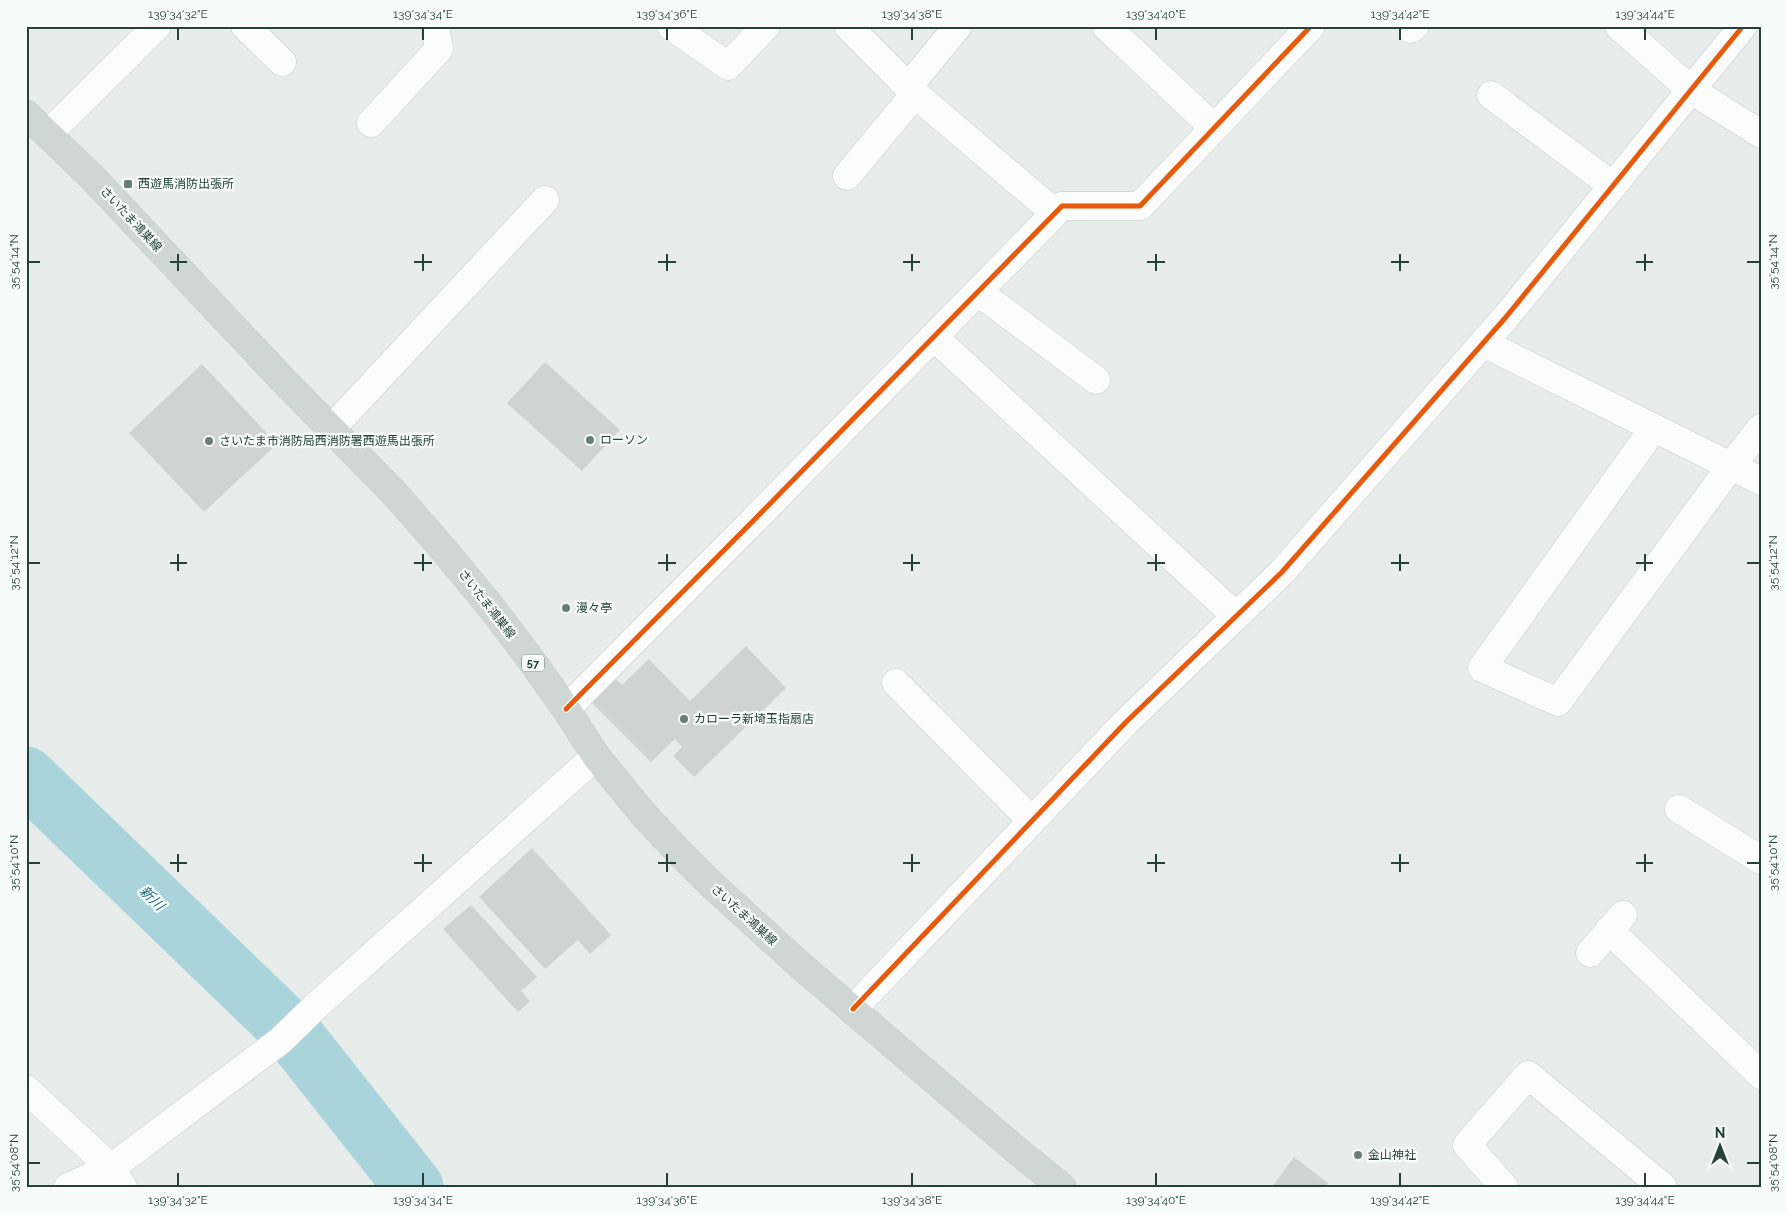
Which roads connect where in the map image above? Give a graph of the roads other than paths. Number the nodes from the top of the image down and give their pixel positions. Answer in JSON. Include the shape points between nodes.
{"nodes":[{"id":1,"x":158,"y":26,"type":"edge"},
{"id":2,"x":245,"y":26,"type":"edge"},
{"id":3,"x":435,"y":26,"type":"edge"},
{"id":4,"x":671,"y":26,"type":"edge"},
{"id":5,"x":766,"y":26,"type":"edge"},
{"id":6,"x":848,"y":26,"type":"edge"},
{"id":7,"x":958,"y":26,"type":"edge"},
{"id":8,"x":1106,"y":26,"type":"edge"},
{"id":9,"x":1310,"y":26,"type":"edge"},
{"id":10,"x":1743,"y":26,"type":"edge"},
{"id":11,"x":1628,"y":29,"type":"edge"},
{"id":12,"x":282,"y":62,"type":"dead end"},
{"id":13,"x":1691,"y":90,"type":"junction"},
{"id":14,"x":912,"y":91,"type":"junction"},
{"id":15,"x":1491,"y":95,"type":"dead end"},
{"id":16,"x":26,"y":114,"type":"edge"},
{"id":17,"x":371,"y":123,"type":"dead end"},
{"id":18,"x":1214,"y":128,"type":"junction"},
{"id":19,"x":48,"y":134,"type":"junction"},
{"id":20,"x":1761,"y":134,"type":"edge"},
{"id":21,"x":847,"y":176,"type":"dead end"},
{"id":22,"x":1613,"y":186,"type":"junction"},
{"id":23,"x":545,"y":200,"type":"dead end"},
{"id":24,"x":1055,"y":212,"type":"junction"},
{"id":25,"x":978,"y":292,"type":"junction"},
{"id":26,"x":934,"y":337,"type":"junction"},
{"id":27,"x":1483,"y":343,"type":"junction"},
{"id":28,"x":1096,"y":380,"type":"dead end"},
{"id":29,"x":332,"y":428,"type":"junction"},
{"id":30,"x":1654,"y":428,"type":"junction"},
{"id":31,"x":1761,"y":428,"type":"edge"},
{"id":32,"x":1731,"y":466,"type":"junction"},
{"id":33,"x":1761,"y":481,"type":"edge"},
{"id":34,"x":1236,"y":616,"type":"junction"},
{"id":35,"x":896,"y":683,"type":"dead end"},
{"id":36,"x":566,"y":709,"type":"junction"},
{"id":37,"x":596,"y":756,"type":"junction"},
{"id":38,"x":1679,"y":809,"type":"dead end"},
{"id":39,"x":1032,"y":821,"type":"junction"},
{"id":40,"x":1761,"y":860,"type":"edge"},
{"id":41,"x":1590,"y":953,"type":"dead end"},
{"id":42,"x":853,"y":1009,"type":"junction"},
{"id":43,"x":1761,"y":1075,"type":"edge"},
{"id":44,"x":26,"y":1088,"type":"edge"},
{"id":45,"x":117,"y":1177,"type":"edge"},
{"id":46,"x":68,"y":1187,"type":"edge"},
{"id":47,"x":1062,"y":1187,"type":"edge"},
{"id":48,"x":1504,"y":1187,"type":"edge"},
{"id":49,"x":1663,"y":1187,"type":"edge"}],
"edges":[{"from":1,"to":19,"type":"street"},
{"from":2,"to":12,"type":"street"},
{"from":3,"to":17,"type":"street","via":[[439,49]]},
{"from":4,"to":5,"type":"street","via":[[728,66]]},
{"from":6,"to":14,"type":"street"},
{"from":7,"to":14,"type":"street"},
{"from":8,"to":18,"type":"street"},
{"from":9,"to":18,"type":"street"},
{"from":10,"to":13,"type":"street"},
{"from":11,"to":13,"type":"street"},
{"from":13,"to":20,"type":"street"},
{"from":13,"to":22,"type":"street"},
{"from":14,"to":21,"type":"street"},
{"from":14,"to":24,"type":"street"},
{"from":15,"to":22,"type":"street"},
{"from":16,"to":19,"type":"main road","name":"さいたま鴻巣線","number":"57"},
{"from":18,"to":24,"type":"street","via":[[1140,206],[1062,206]]},
{"from":19,"to":29,"type":"main road","name":"さいたま鴻巣線","number":"57"},
{"from":22,"to":27,"type":"street"},
{"from":23,"to":29,"type":"street"},
{"from":24,"to":25,"type":"street"},
{"from":25,"to":26,"type":"street"},
{"from":25,"to":28,"type":"street"},
{"from":26,"to":34,"type":"street"},
{"from":26,"to":36,"type":"street"},
{"from":27,"to":30,"type":"street"},
{"from":27,"to":34,"type":"street","via":[[1282,572]]},
{"from":29,"to":36,"type":"main road","name":"さいたま鴻巣線","number":"57","via":[[443,549],[491,607]]},
{"from":30,"to":32,"type":"street"},
{"from":30,"to":32,"type":"street","via":[[1482,668],[1558,702]]},
{"from":31,"to":32,"type":"street"},
{"from":32,"to":33,"type":"street"},
{"from":34,"to":39,"type":"street","via":[[1126,722]]},
{"from":35,"to":39,"type":"street"},
{"from":36,"to":37,"type":"main road","name":"さいたま鴻巣線","number":"57"},
{"from":37,"to":42,"type":"main road","name":"さいたま鴻巣線","number":"57","via":[[644,815],[710,883]]},
{"from":37,"to":45,"type":"street","via":[[280,1041]]},
{"from":38,"to":40,"type":"street"},
{"from":39,"to":42,"type":"street"},
{"from":41,"to":43,"type":"street","via":[[1616,923]]},
{"from":42,"to":47,"type":"main road","name":"さいたま鴻巣線","number":"57"},
{"from":44,"to":45,"type":"street"},
{"from":45,"to":46,"type":"street"},
{"from":48,"to":49,"type":"street","via":[[1467,1145],[1528,1075]]}]}
